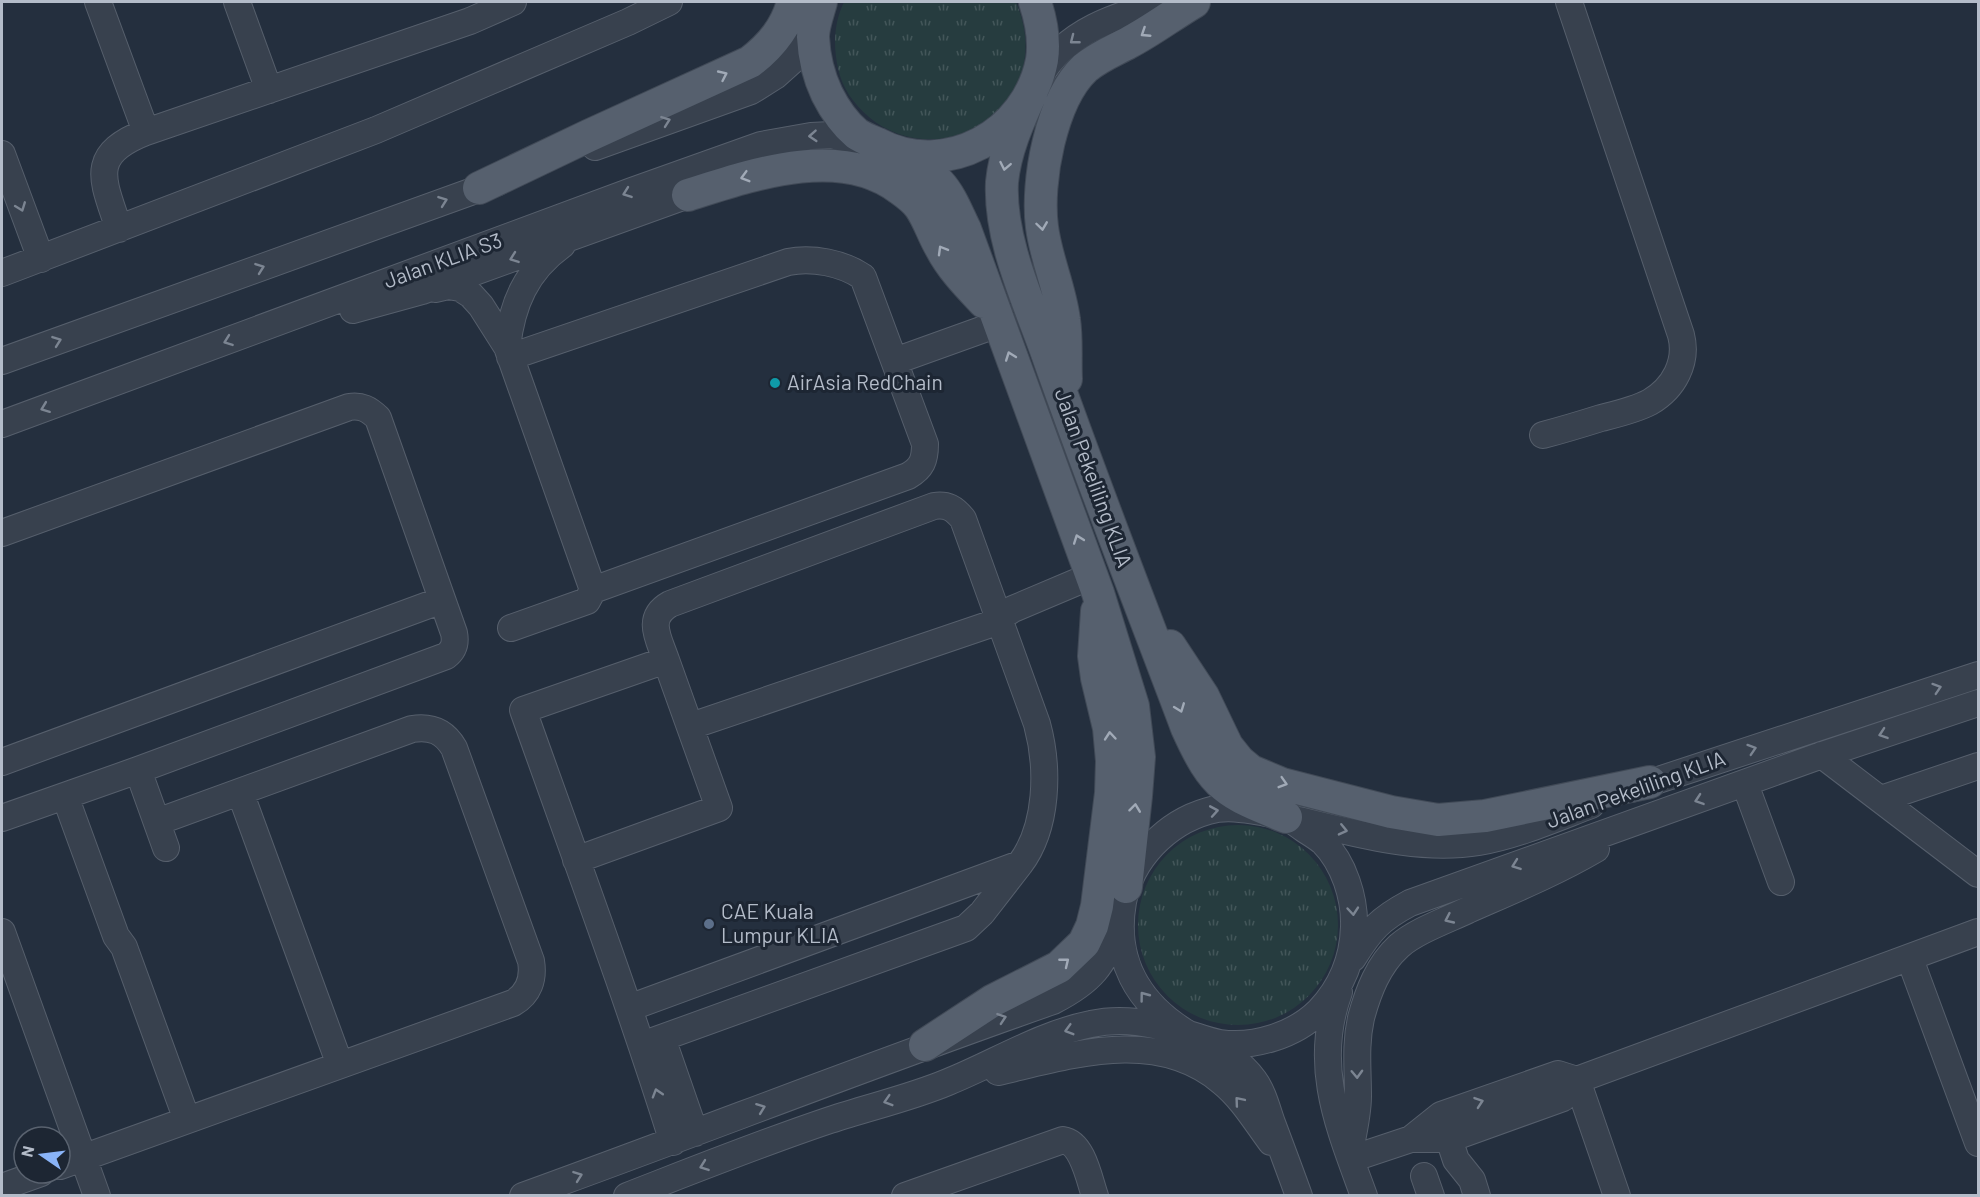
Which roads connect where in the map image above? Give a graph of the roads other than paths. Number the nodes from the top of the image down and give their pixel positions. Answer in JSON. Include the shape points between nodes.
{"nodes":[{"id":1,"x":98,"y":2,"type":"edge"},
{"id":2,"x":237,"y":2,"type":"edge"},
{"id":3,"x":513,"y":2,"type":"edge"},
{"id":4,"x":669,"y":2,"type":"edge"},
{"id":5,"x":793,"y":2,"type":"edge"},
{"id":6,"x":820,"y":2,"type":"edge"},
{"id":7,"x":1035,"y":2,"type":"edge"},
{"id":8,"x":1166,"y":2,"type":"edge"},
{"id":9,"x":1194,"y":2,"type":"edge"},
{"id":10,"x":1569,"y":2,"type":"edge"},
{"id":11,"x":269,"y":90,"type":"junction"},
{"id":12,"x":1032,"y":92,"type":"junction"},
{"id":13,"x":146,"y":132,"type":"junction"},
{"id":14,"x":890,"y":151,"type":"junction"},
{"id":15,"x":2,"y":154,"type":"edge"},
{"id":16,"x":479,"y":189,"type":"junction"},
{"id":17,"x":688,"y":195,"type":"joint"},
{"id":18,"x":119,"y":229,"type":"junction"},
{"id":19,"x":584,"y":232,"type":"junction"},
{"id":20,"x":41,"y":259,"type":"junction"},
{"id":21,"x":2,"y":273,"type":"edge"},
{"id":22,"x":422,"y":291,"type":"junction"},
{"id":23,"x":996,"y":317,"type":"junction"},
{"id":24,"x":271,"y":325,"type":"junction"},
{"id":25,"x":508,"y":352,"type":"junction"},
{"id":26,"x":2,"y":361,"type":"edge"},
{"id":27,"x":895,"y":361,"type":"junction"},
{"id":28,"x":1066,"y":408,"type":"junction"},
{"id":29,"x":2,"y":424,"type":"edge"},
{"id":30,"x":1543,"y":435,"type":"dead end"},
{"id":31,"x":2,"y":533,"type":"edge"},
{"id":32,"x":1095,"y":584,"type":"junction"},
{"id":33,"x":593,"y":590,"type":"junction"},
{"id":34,"x":1136,"y":593,"type":"junction"},
{"id":35,"x":442,"y":600,"type":"junction"},
{"id":36,"x":998,"y":619,"type":"junction"},
{"id":37,"x":511,"y":628,"type":"dead end"},
{"id":38,"x":666,"y":660,"type":"junction"},
{"id":39,"x":1978,"y":675,"type":"edge"},
{"id":40,"x":1978,"y":703,"type":"edge"},
{"id":41,"x":691,"y":726,"type":"junction"},
{"id":42,"x":1822,"y":755,"type":"junction"},
{"id":43,"x":2,"y":762,"type":"edge"},
{"id":44,"x":1978,"y":766,"type":"edge"},
{"id":45,"x":138,"y":771,"type":"junction"},
{"id":46,"x":1650,"y":782,"type":"junction"},
{"id":47,"x":1746,"y":784,"type":"junction"},
{"id":48,"x":240,"y":792,"type":"junction"},
{"id":49,"x":65,"y":796,"type":"junction"},
{"id":50,"x":1881,"y":799,"type":"junction"},
{"id":51,"x":1286,"y":817,"type":"junction"},
{"id":52,"x":1650,"y":817,"type":"junction"},
{"id":53,"x":2,"y":818,"type":"edge"},
{"id":54,"x":157,"y":822,"type":"junction"},
{"id":55,"x":166,"y":848,"type":"dead end"},
{"id":56,"x":576,"y":860,"type":"junction"},
{"id":57,"x":1020,"y":864,"type":"junction"},
{"id":58,"x":1978,"y":874,"type":"edge"},
{"id":59,"x":1781,"y":882,"type":"dead end"},
{"id":60,"x":1126,"y":887,"type":"junction"},
{"id":61,"x":1119,"y":923,"type":"junction"},
{"id":62,"x":2,"y":932,"type":"edge"},
{"id":63,"x":1978,"y":932,"type":"edge"},
{"id":64,"x":1910,"y":959,"type":"junction"},
{"id":65,"x":1348,"y":968,"type":"junction"},
{"id":66,"x":629,"y":1008,"type":"junction"},
{"id":67,"x":1188,"y":1034,"type":"junction"},
{"id":68,"x":652,"y":1041,"type":"junction"},
{"id":69,"x":925,"y":1045,"type":"junction"},
{"id":70,"x":340,"y":1065,"type":"junction"},
{"id":71,"x":1577,"y":1080,"type":"junction"},
{"id":72,"x":945,"y":1083,"type":"junction"},
{"id":73,"x":187,"y":1120,"type":"junction"},
{"id":74,"x":61,"y":1125,"type":"edge"},
{"id":75,"x":1445,"y":1127,"type":"junction"},
{"id":76,"x":684,"y":1137,"type":"junction"},
{"id":77,"x":1978,"y":1143,"type":"edge"},
{"id":78,"x":1350,"y":1157,"type":"junction"},
{"id":79,"x":72,"y":1162,"type":"edge"},
{"id":80,"x":1287,"y":1164,"type":"junction"},
{"id":81,"x":97,"y":1196,"type":"edge"},
{"id":82,"x":523,"y":1196,"type":"edge"},
{"id":83,"x":627,"y":1196,"type":"edge"},
{"id":84,"x":905,"y":1196,"type":"edge"},
{"id":85,"x":1095,"y":1196,"type":"edge"},
{"id":86,"x":1299,"y":1196,"type":"edge"},
{"id":87,"x":1364,"y":1196,"type":"edge"},
{"id":88,"x":1477,"y":1196,"type":"edge"},
{"id":89,"x":1617,"y":1196,"type":"edge"}],
"edges":[{"from":1,"to":13,"type":"street"},
{"from":2,"to":11,"type":"street"},
{"from":3,"to":11,"type":"street","via":[[470,21]]},
{"from":4,"to":18,"type":"street","via":[[376,130]]},
{"from":16,"to":5,"type":"main road","one_way":true,"via":[[750,62],[780,32]]},
{"from":6,"to":14,"type":"main road","name":"Jalan Pekeliling KLIA","via":[[813,36],[818,74],[834,108],[857,134]]},
{"from":16,"to":6,"type":"street","one_way":true,"via":[[751,91],[794,59]]},
{"from":7,"to":12,"type":"main road","name":"Jalan Pekeliling KLIA","via":[[1042,25],[1042,59]]},
{"from":8,"to":12,"type":"street","one_way":true,"via":[[1104,21],[1078,35],[1057,53]]},
{"from":9,"to":28,"type":"main road","one_way":true,"via":[[1083,70],[1068,93],[1046,149],[1040,201],[1042,229],[1065,323]]},
{"from":10,"to":30,"type":"street","via":[[1681,335],[1683,355],[1672,382],[1650,402]]},
{"from":11,"to":13,"type":"street"},
{"from":12,"to":14,"type":"main road","name":"Jalan Pekeliling KLIA","via":[[1013,119],[996,133],[956,153],[923,157]]},
{"from":12,"to":28,"type":"main road","name":"Jalan Pekeliling KLIA","one_way":true,"via":[[1007,158],[1002,182],[1003,211],[1014,258]]},
{"from":13,"to":18,"type":"street","via":[[115,148],[103,172]]},
{"from":14,"to":23,"type":"main road","name":"Jalan Pekeliling KLIA","via":[[938,182],[952,200]]},
{"from":14,"to":24,"type":"street","name":"Jalan KLIA S3","one_way":true,"via":[[831,135],[761,145]]},
{"from":15,"to":20,"type":"street","one_way":true},
{"from":26,"to":16,"type":"street","one_way":true},
{"from":17,"to":19,"type":"street"},
{"from":23,"to":17,"type":"main road","one_way":true,"via":[[954,268],[919,206],[890,181],[874,174],[835,166],[803,166],[748,176]]},
{"from":18,"to":20,"type":"street"},
{"from":19,"to":22,"type":"street","one_way":true},
{"from":19,"to":25,"type":"street","via":[[548,255],[536,268],[515,305]]},
{"from":20,"to":21,"type":"street"},
{"from":22,"to":24,"type":"street","via":[[360,309]]},
{"from":22,"to":25,"type":"street","via":[[448,286],[471,295]]},
{"from":23,"to":27,"type":"street"},
{"from":32,"to":23,"type":"main road","name":"Jalan Pekeliling KLIA","one_way":true},
{"from":24,"to":29,"type":"street","name":"Jalan KLIA S3","one_way":true},
{"from":25,"to":27,"type":"street","via":[[802,259],[845,268],[863,277]]},
{"from":25,"to":33,"type":"street"},
{"from":27,"to":33,"type":"street","via":[[925,444],[923,464],[916,471]]},
{"from":28,"to":34,"type":"main road","name":"Jalan Pekeliling KLIA"},
{"from":31,"to":35,"type":"street","via":[[355,406],[368,409],[378,418]]},
{"from":32,"to":36,"type":"street","via":[[1013,609]]},
{"from":60,"to":32,"type":"main road","name":"Jalan Pekeliling KLIA","one_way":true,"via":[[1139,757],[1137,728]]},
{"from":69,"to":32,"type":"main road","one_way":true,"via":[[992,1001],[1059,967],[1084,944],[1092,926],[1112,761],[1097,678]]},
{"from":33,"to":37,"type":"street","via":[[587,601]]},
{"from":34,"to":46,"type":"main road","one_way":true,"via":[[1203,696],[1227,746],[1251,771],[1266,778],[1392,812],[1438,820],[1485,816]]},
{"from":34,"to":51,"type":"main road","name":"Jalan Pekeliling KLIA","one_way":true,"via":[[1200,757],[1211,774],[1242,800]]},
{"from":35,"to":43,"type":"street"},
{"from":35,"to":45,"type":"street","via":[[456,641],[446,656]]},
{"from":36,"to":38,"type":"street","via":[[963,519],[952,507],[934,506],[663,608],[656,630]]},
{"from":36,"to":41,"type":"street"},
{"from":36,"to":57,"type":"street","via":[[1037,724],[1043,756],[1044,793],[1038,828]]},
{"from":38,"to":41,"type":"street"},
{"from":38,"to":56,"type":"street","via":[[523,710]]},
{"from":46,"to":39,"type":"street","name":"Jalan Pekeliling KLIA","one_way":true},
{"from":40,"to":42,"type":"street","name":"Jalan Pekeliling KLIA","one_way":true},
{"from":41,"to":56,"type":"street","via":[[719,808]]},
{"from":42,"to":47,"type":"street","name":"Jalan Pekeliling KLIA"},
{"from":42,"to":50,"type":"street"},
{"from":44,"to":50,"type":"street"},
{"from":45,"to":49,"type":"street"},
{"from":45,"to":54,"type":"street"},
{"from":51,"to":46,"type":"street","name":"Jalan Pekeliling KLIA","one_way":true,"via":[[1410,843],[1476,843],[1520,832]]},
{"from":47,"to":52,"type":"street","name":"Jalan Pekeliling KLIA","one_way":true},
{"from":47,"to":59,"type":"street"},
{"from":48,"to":54,"type":"street"},
{"from":48,"to":70,"type":"street"},
{"from":48,"to":70,"type":"street","via":[[412,729],[442,733],[454,748],[531,961],[531,981],[521,999],[513,1003]]},
{"from":49,"to":53,"type":"street"},
{"from":49,"to":73,"type":"street"},
{"from":50,"to":58,"type":"street"},
{"from":60,"to":51,"type":"street","name":"Jalan Pekeliling KLIA","one_way":true,"via":[[1144,852],[1173,826],[1209,810],[1238,808]]},
{"from":51,"to":65,"type":"street","name":"Jalan Pekeliling KLIA","one_way":true,"via":[[1323,843],[1342,870],[1354,908],[1354,939]]},
{"from":52,"to":65,"type":"street","name":"Jalan Pekeliling KLIA","one_way":true,"via":[[1410,903],[1374,928]]},
{"from":52,"to":78,"type":"street","one_way":true,"via":[[1566,866],[1415,936],[1387,959],[1376,976],[1359,1029],[1358,1107]]},
{"from":54,"to":55,"type":"street"},
{"from":56,"to":66,"type":"street"},
{"from":57,"to":66,"type":"street"},
{"from":57,"to":68,"type":"street","via":[[966,928]]},
{"from":60,"to":61,"type":"street","name":"Jalan Pekeliling KLIA"},
{"from":67,"to":61,"type":"street","name":"Jalan Pekeliling KLIA","one_way":true,"via":[[1148,1003],[1134,984],[1123,954]]},
{"from":69,"to":61,"type":"street","one_way":true,"via":[[1070,992],[1096,970],[1108,953]]},
{"from":62,"to":74,"type":"street"},
{"from":63,"to":64,"type":"street"},
{"from":64,"to":71,"type":"street"},
{"from":64,"to":77,"type":"street"},
{"from":65,"to":67,"type":"street","name":"Jalan Pekeliling KLIA","via":[[1316,1014],[1288,1033],[1255,1043],[1221,1043]]},
{"from":65,"to":78,"type":"street","via":[[1335,1002],[1328,1059],[1330,1094]]},
{"from":66,"to":68,"type":"street"},
{"from":67,"to":72,"type":"street","one_way":true,"via":[[1142,1022],[1092,1023],[1057,1033]]},
{"from":67,"to":80,"type":"street","via":[[1221,1050],[1256,1083]]},
{"from":68,"to":76,"type":"street"},
{"from":76,"to":69,"type":"street","one_way":true},
{"from":70,"to":73,"type":"street"},
{"from":71,"to":75,"type":"street","via":[[1563,1098]]},
{"from":71,"to":89,"type":"street"},
{"from":80,"to":72,"type":"street","one_way":true,"via":[[1223,1083],[1189,1061],[1166,1054],[1142,1050],[1092,1051]]},
{"from":72,"to":83,"type":"street","one_way":true,"via":[[827,1120]]},
{"from":73,"to":79,"type":"street"},
{"from":75,"to":78,"type":"street"},
{"from":75,"to":88,"type":"street","via":[[1456,1160],[1472,1180]]},
{"from":82,"to":76,"type":"street","one_way":true},
{"from":78,"to":87,"type":"street"},
{"from":79,"to":81,"type":"street"},
{"from":80,"to":86,"type":"street"},
{"from":84,"to":85,"type":"street","via":[[1063,1140],[1070,1141],[1079,1151]]}]}
